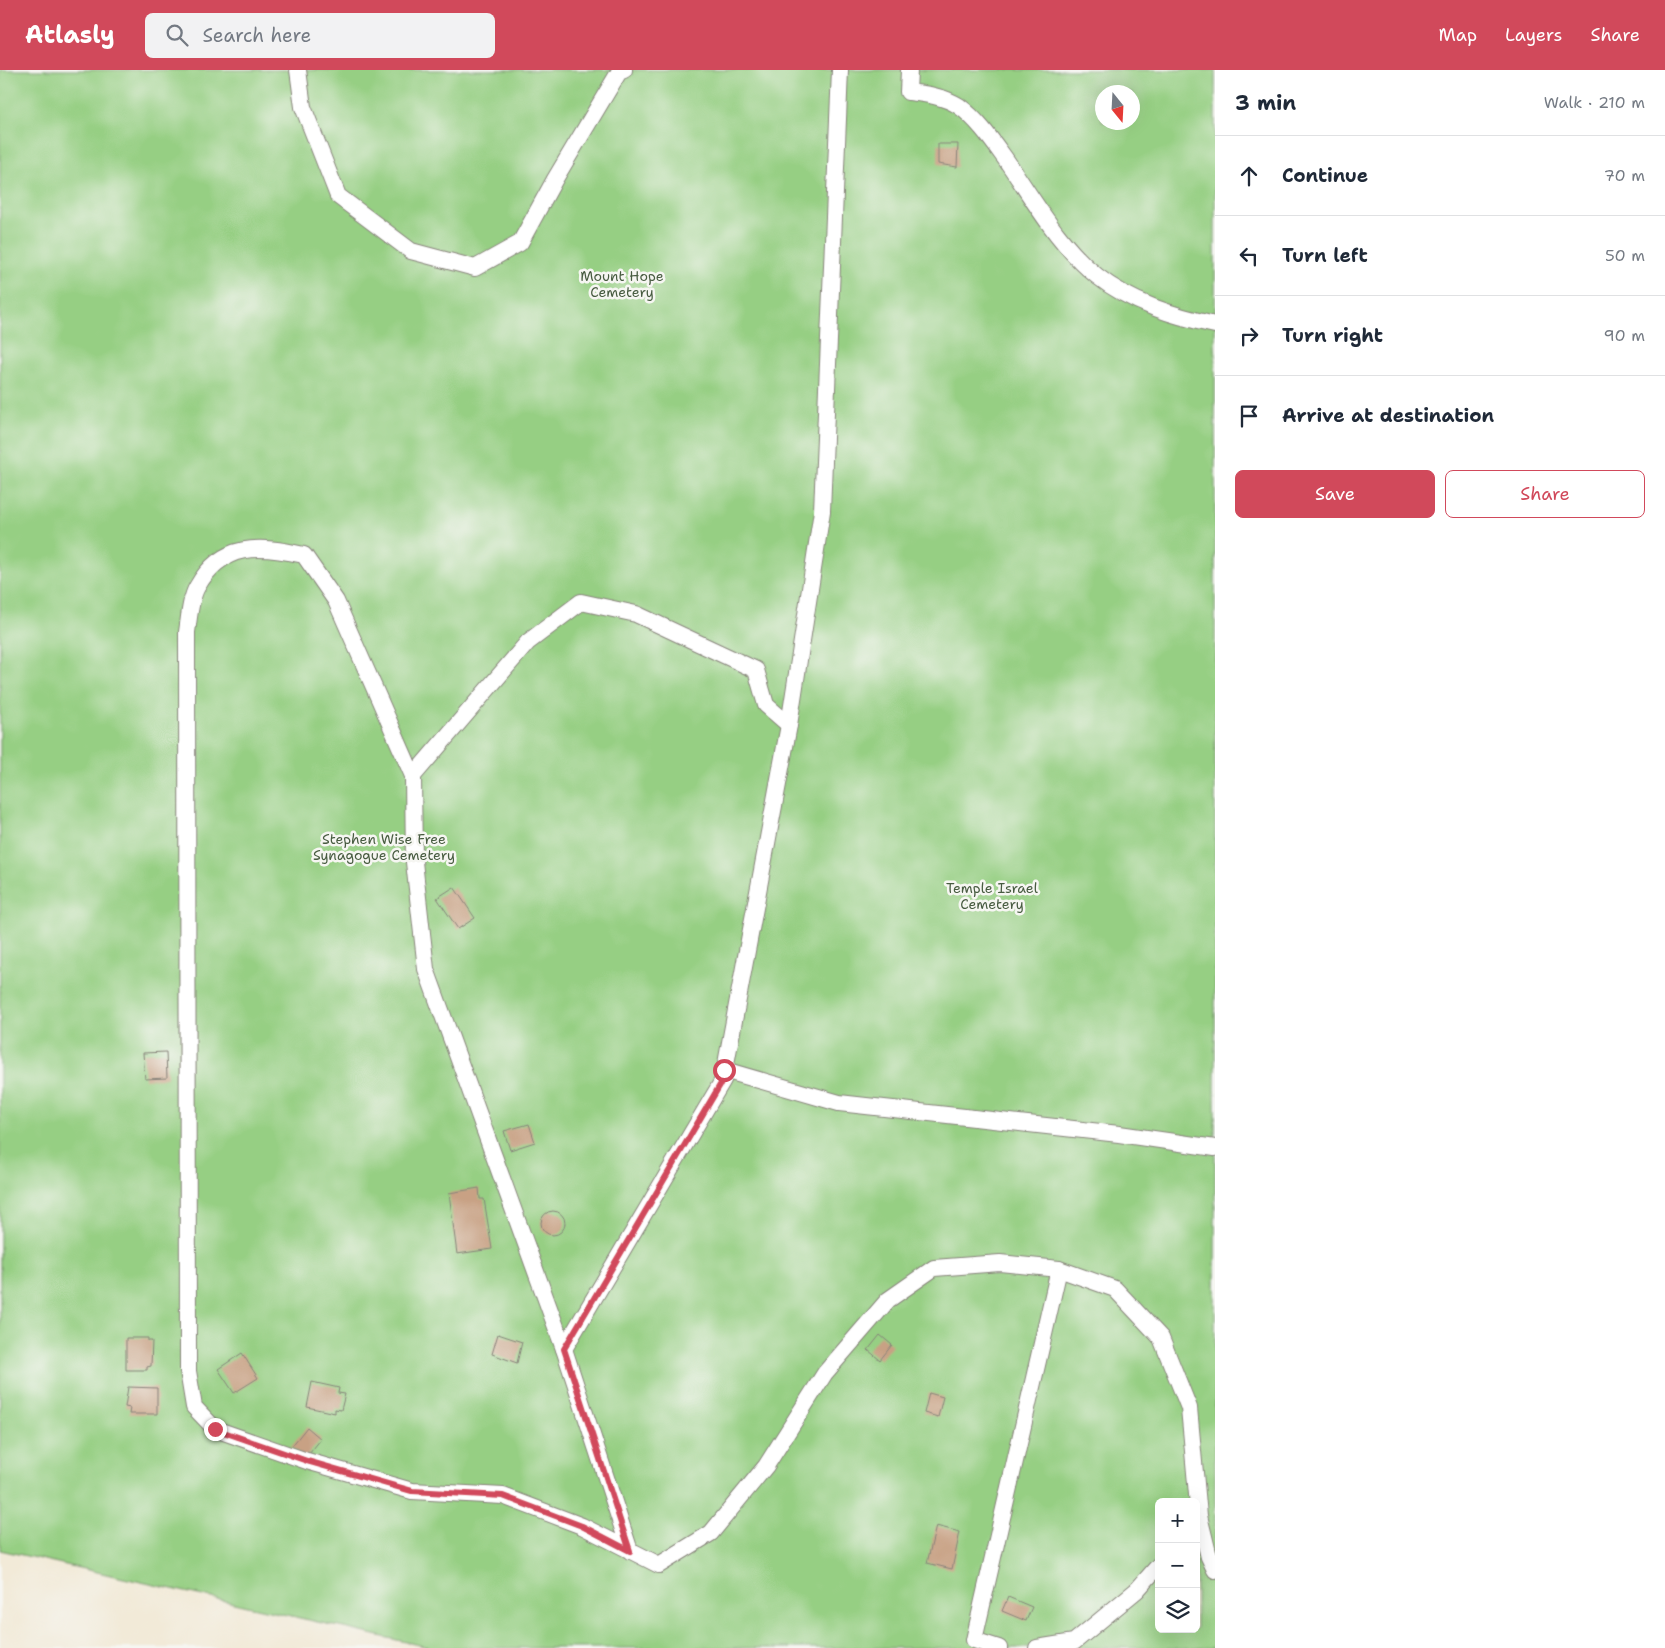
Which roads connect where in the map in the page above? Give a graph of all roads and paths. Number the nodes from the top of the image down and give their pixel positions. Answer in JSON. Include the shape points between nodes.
{"nodes":[{"id":1,"x":298,"y":70,"type":"edge"},
{"id":2,"x":840,"y":70,"type":"edge"},
{"id":3,"x":909,"y":70,"type":"edge"},
{"id":4,"x":620,"y":71,"type":"edge"},
{"id":5,"x":1215,"y":326,"type":"edge"},
{"id":6,"x":789,"y":724,"type":"junction"},
{"id":7,"x":413,"y":776,"type":"junction"},
{"id":8,"x":724,"y":1070,"type":"junction"},
{"id":9,"x":1215,"y":1148,"type":"edge"},
{"id":10,"x":1059,"y":1269,"type":"junction"},
{"id":11,"x":564,"y":1349,"type":"junction"},
{"id":12,"x":1196,"y":1498,"type":"edge"},
{"id":13,"x":1200,"y":1528,"type":"edge"},
{"id":14,"x":630,"y":1551,"type":"junction"},
{"id":15,"x":1155,"y":1570,"type":"edge"},
{"id":16,"x":1215,"y":1570,"type":"edge"},
{"id":17,"x":999,"y":1648,"type":"edge"},
{"id":18,"x":1037,"y":1648,"type":"edge"}],
"edges":[{"from":1,"to":4,"type":"lane","via":[[303,107],[338,196],[411,250],[475,268],[520,243]]},
{"from":2,"to":6,"type":"lane","via":[[822,511]]},
{"from":3,"to":5,"type":"lane","via":[[908,92],[931,94],[958,105],[984,130],[1069,249],[1097,276],[1129,297],[1180,317]]},
{"from":6,"to":7,"type":"lane","via":[[766,705],[756,670],[636,614],[581,602],[528,642]]},
{"from":6,"to":8,"type":"lane"},
{"from":7,"to":11,"type":"lane","via":[[414,862],[426,969]]},
{"from":7,"to":14,"type":"lane","via":[[336,601],[304,555],[275,548],[242,548],[218,559],[196,588],[186,632],[187,1298],[188,1370],[194,1407],[215,1429],[307,1461],[412,1491],[503,1496],[582,1526]]},
{"from":8,"to":9,"type":"lane","via":[[839,1103]]},
{"from":8,"to":11,"type":"lane","via":[[723,1080]]},
{"from":10,"to":12,"type":"lane","via":[[1115,1289],[1161,1338],[1190,1408]]},
{"from":10,"to":14,"type":"lane","via":[[1000,1263],[934,1268],[888,1300],[825,1373],[766,1466],[711,1533],[659,1565]]},
{"from":10,"to":17,"type":"lane","via":[[974,1640]]},
{"from":11,"to":14,"type":"lane"},
{"from":13,"to":16,"type":"lane"},
{"from":15,"to":18,"type":"lane","via":[[1138,1590],[1074,1642]]}]}
